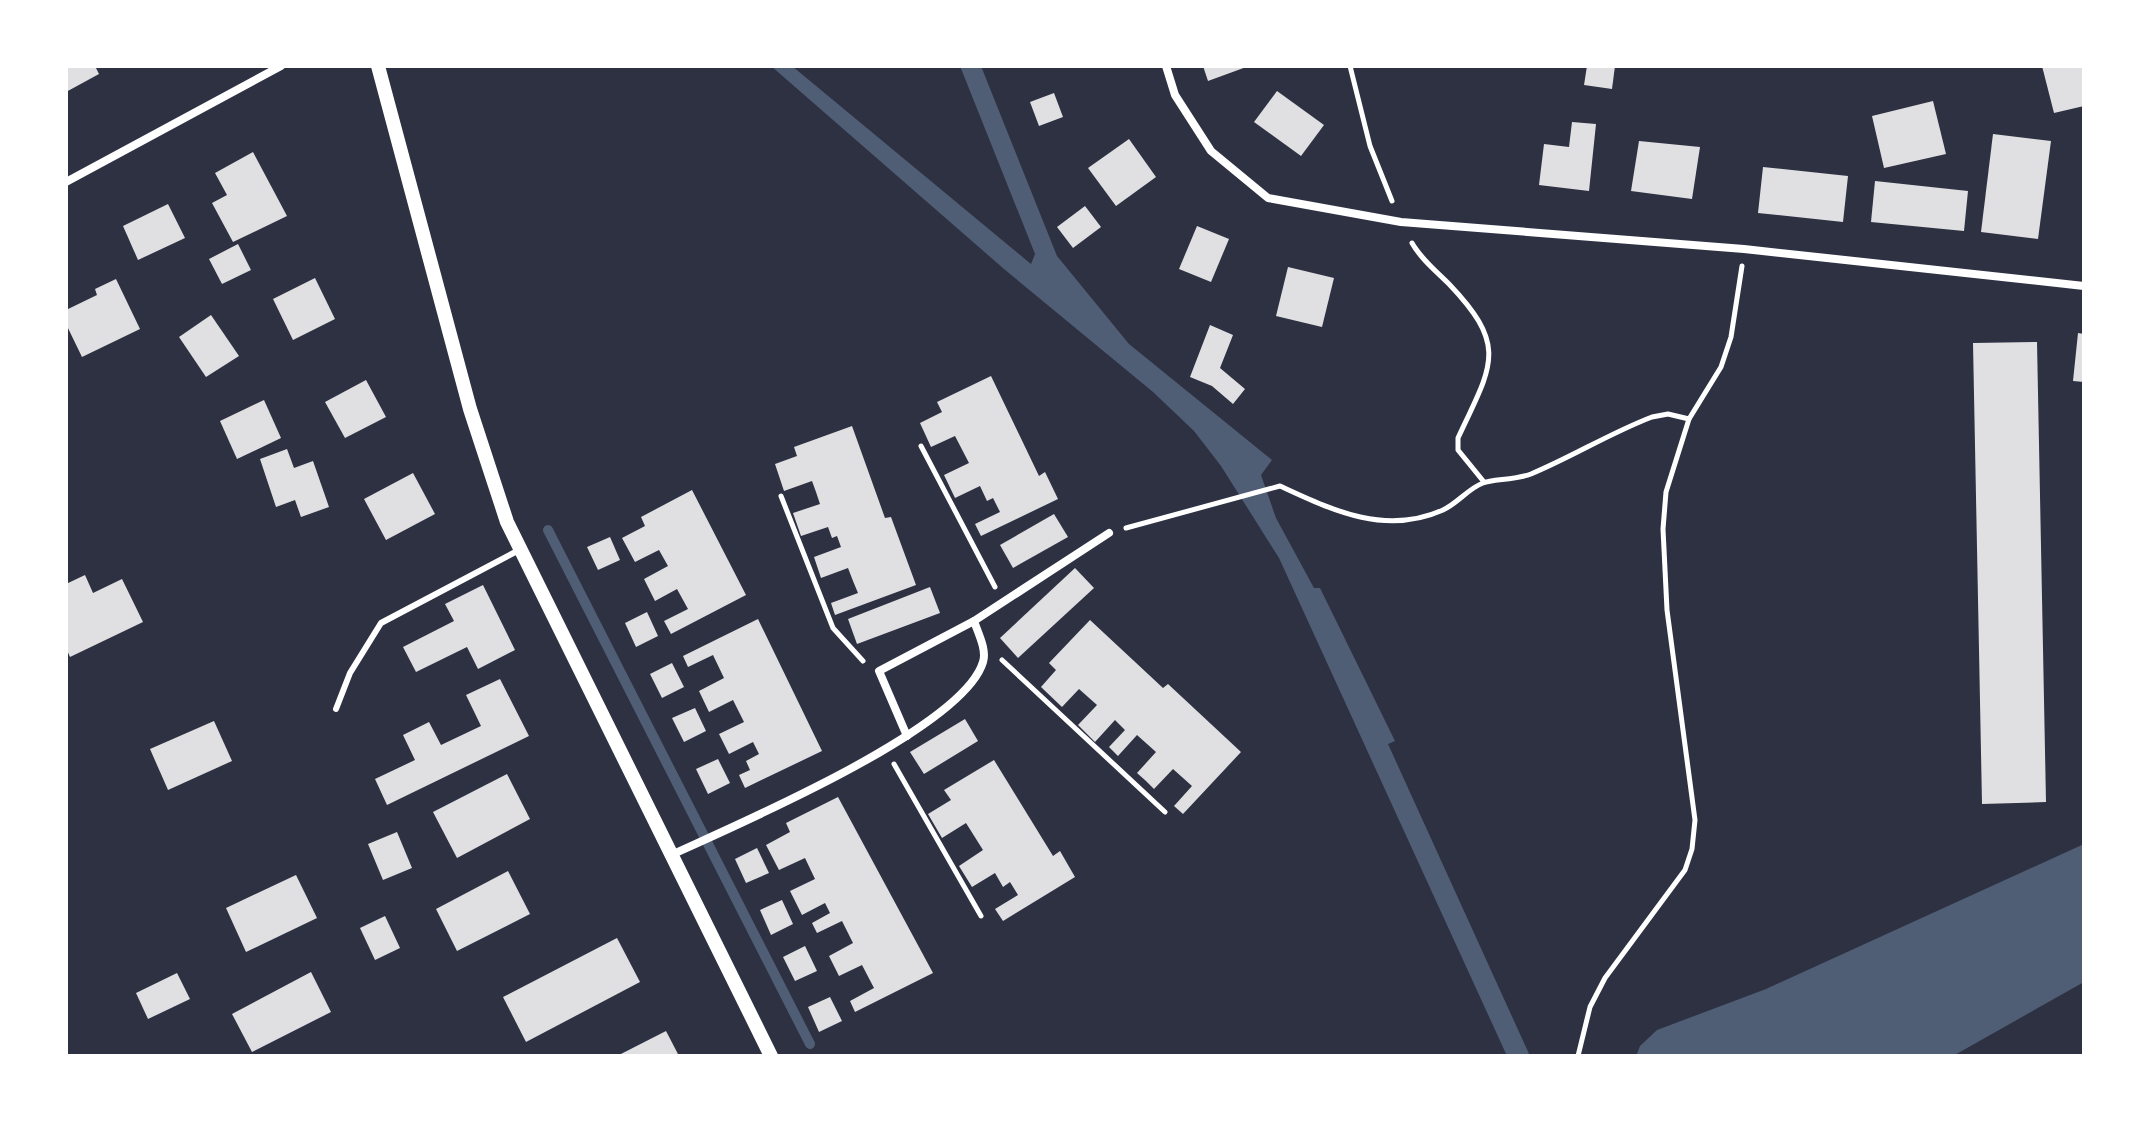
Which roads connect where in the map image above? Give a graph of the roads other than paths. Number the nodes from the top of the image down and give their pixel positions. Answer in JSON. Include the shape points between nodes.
{"nodes":[{"id":1,"x":281,"y":66,"type":"edge"},
{"id":2,"x":378,"y":66,"type":"edge"},
{"id":3,"x":1166,"y":66,"type":"edge"},
{"id":4,"x":66,"y":182,"type":"edge"},
{"id":5,"x":2084,"y":286,"type":"edge"},
{"id":6,"x":1109,"y":533,"type":"road end"},
{"id":7,"x":521,"y":549,"type":"junction"},
{"id":8,"x":974,"y":621,"type":"junction"},
{"id":9,"x":336,"y":709,"type":"dead end"},
{"id":10,"x":907,"y":736,"type":"junction"},
{"id":11,"x":671,"y":855,"type":"junction"},
{"id":12,"x":771,"y":1056,"type":"edge"}],
"edges":[{"from":1,"to":4,"type":"street"},
{"from":2,"to":7,"type":"street","via":[[470,409]]},
{"from":3,"to":5,"type":"street","via":[[1175,95],[1211,151],[1268,198],[1401,222],[1744,249]]},
{"from":6,"to":8,"type":"street"},
{"from":7,"to":9,"type":"lane","via":[[381,623],[350,673]]},
{"from":7,"to":11,"type":"street"},
{"from":8,"to":10,"type":"street","via":[[983,662],[950,704]]},
{"from":8,"to":10,"type":"street","via":[[879,671]]},
{"from":10,"to":11,"type":"street","via":[[886,752]]},
{"from":11,"to":12,"type":"street"}]}
